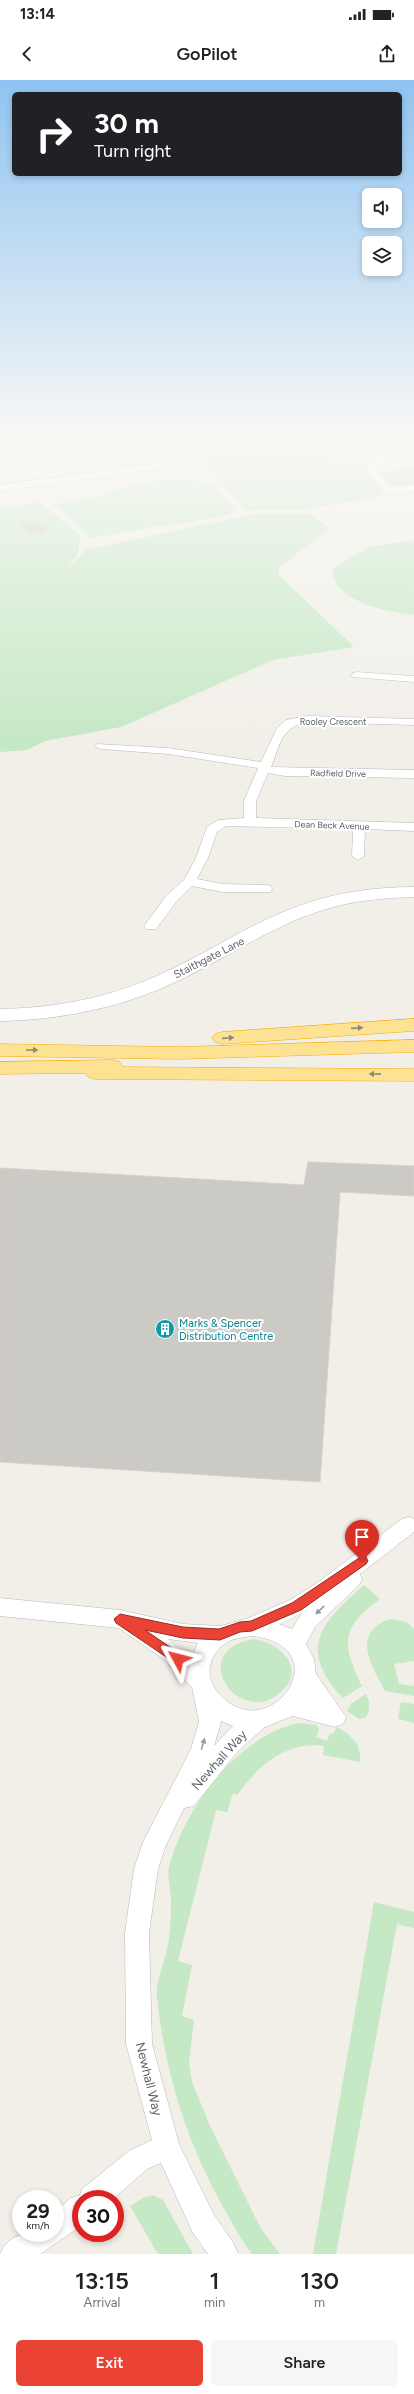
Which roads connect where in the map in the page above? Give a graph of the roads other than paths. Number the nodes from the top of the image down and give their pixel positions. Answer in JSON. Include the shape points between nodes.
{"nodes":[{"id":1,"x":356,"y":675,"type":"dead end"},
{"id":2,"x":414,"y":679,"type":"edge"},
{"id":3,"x":414,"y":722,"type":"edge"},
{"id":4,"x":101,"y":746,"type":"dead end"},
{"id":5,"x":263,"y":768,"type":"junction"},
{"id":6,"x":414,"y":774,"type":"edge"},
{"id":7,"x":250,"y":821,"type":"junction"},
{"id":8,"x":359,"y":826,"type":"junction"},
{"id":9,"x":414,"y":827,"type":"edge"},
{"id":10,"x":358,"y":856,"type":"dead end"},
{"id":11,"x":189,"y":882,"type":"junction"},
{"id":12,"x":266,"y":889,"type":"dead end"},
{"id":13,"x":414,"y":892,"type":"edge"},
{"id":14,"x":150,"y":926,"type":"dead end"},
{"id":15,"x":0,"y":1015,"type":"edge"},
{"id":16,"x":414,"y":1025,"type":"edge"},
{"id":17,"x":414,"y":1046,"type":"edge"},
{"id":18,"x":0,"y":1050,"type":"edge"},
{"id":19,"x":63,"y":1050,"type":"junction"},
{"id":20,"x":414,"y":1058,"type":"edge"},
{"id":21,"x":0,"y":1069,"type":"edge"},
{"id":22,"x":414,"y":1075,"type":"edge"},
{"id":23,"x":411,"y":1523,"type":"edge"},
{"id":24,"x":0,"y":1607,"type":"edge"},
{"id":25,"x":120,"y":1619,"type":"junction"},
{"id":26,"x":252,"y":1626,"type":"junction"},
{"id":27,"x":220,"y":1635,"type":"junction"},
{"id":28,"x":295,"y":1644,"type":"junction"},
{"id":29,"x":305,"y":1677,"type":"junction"},
{"id":30,"x":201,"y":1684,"type":"junction"},
{"id":31,"x":291,"y":1706,"type":"junction"},
{"id":32,"x":257,"y":1720,"type":"junction"},
{"id":33,"x":156,"y":1842,"type":"junction"},
{"id":34,"x":167,"y":2147,"type":"junction"},
{"id":35,"x":103,"y":2190,"type":"edge"},
{"id":36,"x":72,"y":2215,"type":"edge"},
{"id":37,"x":64,"y":2222,"type":"edge"},
{"id":38,"x":33,"y":2242,"type":"edge"},
{"id":39,"x":14,"y":2254,"type":"edge"},
{"id":40,"x":224,"y":2254,"type":"edge"}],
"edges":[{"from":1,"to":2,"type":"street","via":[[378,673]]},
{"from":3,"to":5,"type":"street","name":"Rooley Crescent","via":[[290,722],[281,730]]},
{"from":4,"to":5,"type":"street","name":"Radfield Drive","via":[[168,751]]},
{"from":5,"to":6,"type":"street","name":"Radfield Drive","via":[[285,772]]},
{"from":5,"to":7,"type":"street","name":"Rooley Crescent","via":[[250,801]]},
{"from":7,"to":8,"type":"street","name":"Dean Beck Avenue"},
{"from":7,"to":11,"type":"street","name":"Dean Beck Avenue","via":[[222,823],[211,830],[202,858]]},
{"from":8,"to":9,"type":"street","name":"Dean Beck Avenue"},
{"from":8,"to":10,"type":"street"},
{"from":11,"to":12,"type":"street","via":[[223,888]]},
{"from":11,"to":14,"type":"street","name":"Dean Beck Avenue","via":[[171,899]]},
{"from":13,"to":15,"type":"street","name":"Staithgate Lane","via":[[348,898],[296,913],[174,976],[107,1001],[58,1011]]},
{"from":19,"to":16,"type":"highway","one_way":true},
{"from":17,"to":19,"type":"highway","via":[[179,1053]]},
{"from":18,"to":19,"type":"highway","one_way":true},
{"from":20,"to":21,"type":"highway"},
{"from":22,"to":21,"type":"highway","one_way":true,"via":[[127,1074]]},
{"from":23,"to":26,"type":"street","name":"Newhall Way","via":[[324,1589],[297,1606]]},
{"from":23,"to":28,"type":"street","name":"Newhall Way","one_way":true,"via":[[308,1621]]},
{"from":24,"to":25,"type":"street"},
{"from":25,"to":27,"type":"street","via":[[183,1633]]},
{"from":25,"to":30,"type":"street","via":[[171,1652]]},
{"from":26,"to":27,"type":"street","name":"Newhall Way","via":[[240,1627]]},
{"from":26,"to":28,"type":"street","name":"Newhall Way","via":[[280,1632]]},
{"from":27,"to":30,"type":"street","name":"Newhall Way","via":[[207,1646],[202,1656]]},
{"from":28,"to":29,"type":"street","name":"Newhall Way","via":[[303,1660]]},
{"from":29,"to":31,"type":"street","name":"Newhall Way","via":[[301,1692]]},
{"from":29,"to":31,"type":"street","via":[[335,1717]]},
{"from":30,"to":32,"type":"street","name":"Newhall Way","via":[[216,1707],[234,1717]]},
{"from":33,"to":30,"type":"street","name":"Newhall Way","one_way":true,"via":[[202,1751],[210,1722]]},
{"from":31,"to":32,"type":"street","name":"Newhall Way","via":[[278,1714]]},
{"from":32,"to":33,"type":"street","name":"Newhall Way","via":[[216,1760],[191,1790]]},
{"from":33,"to":34,"type":"street","name":"Newhall Way","via":[[146,1869],[138,1933],[139,2044]]},
{"from":34,"to":35,"type":"street","via":[[138,2160]]},
{"from":34,"to":40,"type":"street","name":"Newhall Way","via":[[203,2223]]},
{"from":36,"to":37,"type":"street"},
{"from":38,"to":39,"type":"street"}]}
